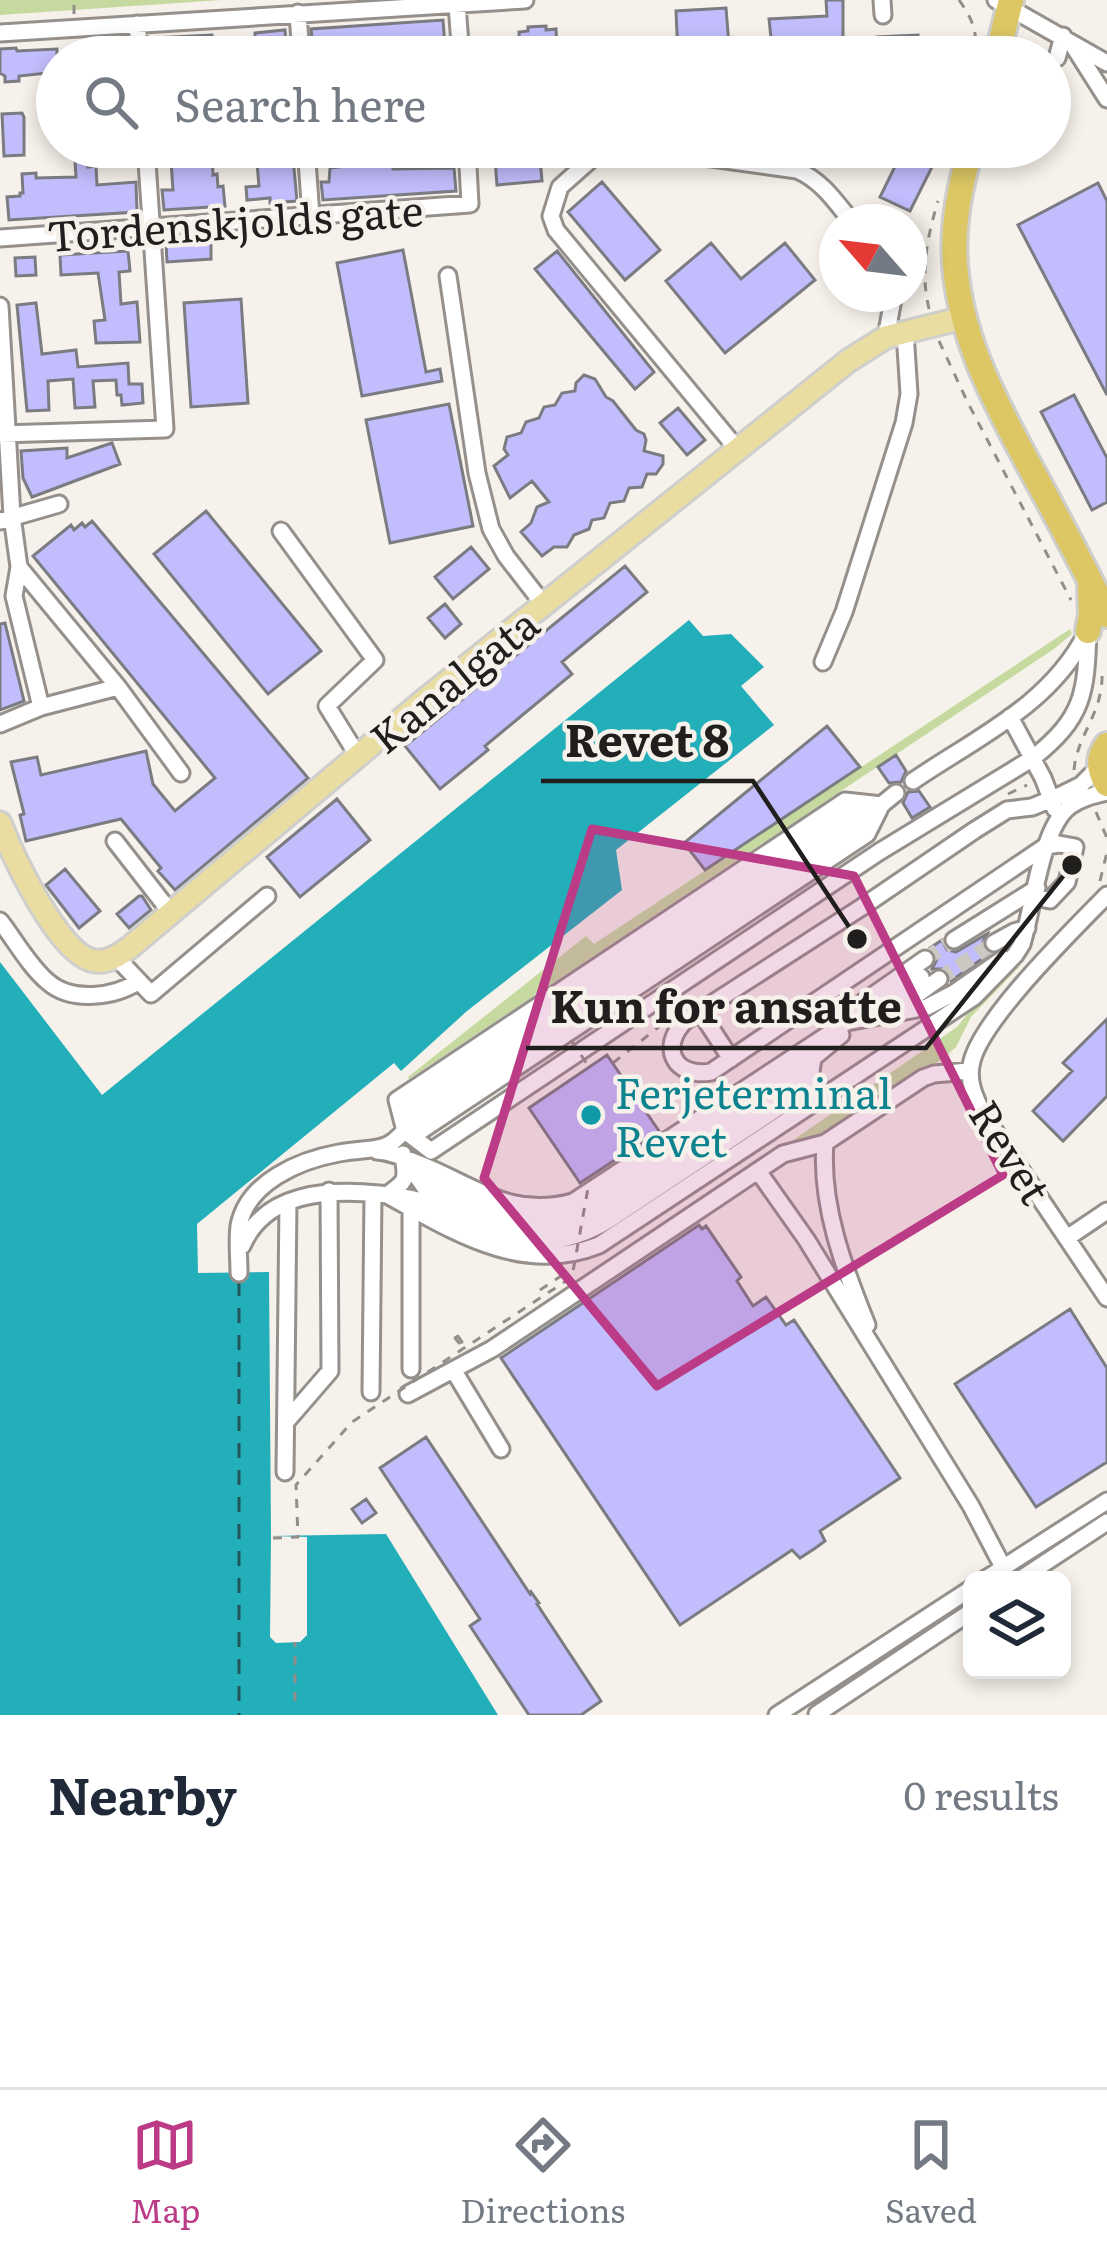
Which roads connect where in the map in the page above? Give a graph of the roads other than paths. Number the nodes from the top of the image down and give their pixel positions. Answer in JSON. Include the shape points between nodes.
{"nodes":[{"id":1,"x":525,"y":0,"type":"edge"},
{"id":2,"x":1005,"y":2,"type":"edge"},
{"id":3,"x":457,"y":5,"type":"junction"},
{"id":4,"x":298,"y":14,"type":"junction"},
{"id":5,"x":137,"y":24,"type":"junction"},
{"id":6,"x":0,"y":33,"type":"edge"},
{"id":7,"x":138,"y":36,"type":"edge"},
{"id":8,"x":300,"y":36,"type":"edge"},
{"id":9,"x":459,"y":36,"type":"edge"},
{"id":10,"x":1000,"y":36,"type":"edge"},
{"id":11,"x":1063,"y":36,"type":"edge"},
{"id":12,"x":1071,"y":41,"type":"edge"},
{"id":13,"x":1071,"y":44,"type":"edge"},
{"id":14,"x":1107,"y":63,"type":"edge"},
{"id":15,"x":1107,"y":99,"type":"edge"},
{"id":16,"x":148,"y":168,"type":"edge"},
{"id":17,"x":308,"y":168,"type":"edge"},
{"id":18,"x":467,"y":168,"type":"edge"},
{"id":19,"x":582,"y":168,"type":"edge"},
{"id":20,"x":783,"y":168,"type":"edge"},
{"id":21,"x":966,"y":168,"type":"edge"},
{"id":22,"x":838,"y":204,"type":"edge"},
{"id":23,"x":311,"y":216,"type":"junction"},
{"id":24,"x":152,"y":226,"type":"junction"},
{"id":25,"x":0,"y":238,"type":"edge"},
{"id":26,"x":448,"y":276,"type":"dead end"},
{"id":27,"x":0,"y":307,"type":"edge"},
{"id":28,"x":894,"y":312,"type":"edge"},
{"id":29,"x":963,"y":318,"type":"junction"},
{"id":30,"x":895,"y":334,"type":"junction"},
{"id":31,"x":4,"y":434,"type":"edge"},
{"id":32,"x":738,"y":450,"type":"junction"},
{"id":33,"x":59,"y":504,"type":"dead end"},
{"id":34,"x":6,"y":518,"type":"edge"},
{"id":35,"x":281,"y":531,"type":"dead end"},
{"id":36,"x":19,"y":567,"type":"junction"},
{"id":37,"x":544,"y":604,"type":"junction"},
{"id":38,"x":1097,"y":623,"type":"edge"},
{"id":39,"x":824,"y":662,"type":"dead end"},
{"id":40,"x":118,"y":687,"type":"junction"},
{"id":41,"x":41,"y":707,"type":"junction"},
{"id":42,"x":1010,"y":717,"type":"junction"},
{"id":43,"x":0,"y":724,"type":"edge"},
{"id":44,"x":358,"y":756,"type":"junction"},
{"id":45,"x":1033,"y":758,"type":"junction"},
{"id":46,"x":181,"y":772,"type":"dead end"},
{"id":47,"x":1102,"y":778,"type":"edge"},
{"id":48,"x":913,"y":781,"type":"dead end"},
{"id":49,"x":896,"y":794,"type":"dead end"},
{"id":50,"x":1052,"y":800,"type":"junction"},
{"id":51,"x":882,"y":805,"type":"junction"},
{"id":52,"x":1059,"y":817,"type":"junction"},
{"id":53,"x":0,"y":823,"type":"edge"},
{"id":54,"x":903,"y":838,"type":"junction"},
{"id":55,"x":115,"y":841,"type":"dead end"},
{"id":56,"x":875,"y":846,"type":"junction"},
{"id":57,"x":1046,"y":846,"type":"junction"},
{"id":58,"x":1102,"y":891,"type":"edge"},
{"id":59,"x":1036,"y":893,"type":"junction"},
{"id":60,"x":267,"y":896,"type":"dead end"},
{"id":61,"x":172,"y":913,"type":"junction"},
{"id":62,"x":0,"y":921,"type":"edge"},
{"id":63,"x":1027,"y":928,"type":"junction"},
{"id":64,"x":954,"y":940,"type":"tunnel mouth"},
{"id":65,"x":994,"y":943,"type":"tunnel mouth"},
{"id":66,"x":116,"y":956,"type":"junction"},
{"id":67,"x":925,"y":959,"type":"tunnel mouth"},
{"id":68,"x":139,"y":981,"type":"junction"},
{"id":69,"x":877,"y":1004,"type":"junction"},
{"id":70,"x":916,"y":1010,"type":"junction"},
{"id":71,"x":701,"y":1013,"type":"junction"},
{"id":72,"x":575,"y":1037,"type":"junction"},
{"id":73,"x":829,"y":1044,"type":"junction"},
{"id":74,"x":731,"y":1059,"type":"junction"},
{"id":75,"x":969,"y":1070,"type":"junction"},
{"id":76,"x":811,"y":1073,"type":"junction"},
{"id":77,"x":405,"y":1131,"type":"junction"},
{"id":78,"x":825,"y":1143,"type":"junction"},
{"id":79,"x":358,"y":1150,"type":"junction"},
{"id":80,"x":404,"y":1157,"type":"junction"},
{"id":81,"x":758,"y":1171,"type":"junction"},
{"id":82,"x":421,"y":1187,"type":"junction"},
{"id":83,"x":329,"y":1192,"type":"junction"},
{"id":84,"x":380,"y":1194,"type":"junction"},
{"id":85,"x":288,"y":1202,"type":"junction"},
{"id":86,"x":1107,"y":1211,"type":"edge"},
{"id":87,"x":1067,"y":1238,"type":"junction"},
{"id":88,"x":1107,"y":1298,"type":"edge"},
{"id":89,"x":411,"y":1369,"type":"dead end"},
{"id":90,"x":454,"y":1371,"type":"junction"},
{"id":91,"x":371,"y":1392,"type":"dead end"},
{"id":92,"x":408,"y":1394,"type":"dead end"},
{"id":93,"x":902,"y":1397,"type":"junction"},
{"id":94,"x":286,"y":1422,"type":"junction"},
{"id":95,"x":501,"y":1449,"type":"dead end"},
{"id":96,"x":285,"y":1472,"type":"dead end"},
{"id":97,"x":1107,"y":1501,"type":"edge"},
{"id":98,"x":1107,"y":1522,"type":"edge"},
{"id":99,"x":1004,"y":1567,"type":"junction"},
{"id":100,"x":998,"y":1571,"type":"edge"},
{"id":101,"x":1033,"y":1571,"type":"edge"},
{"id":102,"x":963,"y":1594,"type":"edge"},
{"id":103,"x":963,"y":1617,"type":"edge"},
{"id":104,"x":817,"y":1714,"type":"edge"},
{"id":105,"x":777,"y":1715,"type":"edge"}],
"edges":[{"from":1,"to":3,"type":"street"},
{"from":2,"to":10,"type":"highway"},
{"from":2,"to":11,"type":"street"},
{"from":3,"to":4,"type":"street"},
{"from":3,"to":9,"type":"street"},
{"from":4,"to":5,"type":"street"},
{"from":4,"to":8,"type":"street"},
{"from":5,"to":6,"type":"street"},
{"from":5,"to":7,"type":"street"},
{"from":12,"to":14,"type":"street"},
{"from":13,"to":15,"type":"street"},
{"from":16,"to":24,"type":"street"},
{"from":17,"to":23,"type":"street"},
{"from":18,"to":23,"type":"street","name":"Tordenskjolds gate","via":[[470,204]]},
{"from":19,"to":32,"type":"street","via":[[560,188],[551,216],[556,230]]},
{"from":20,"to":22,"type":"street","via":[[812,177]]},
{"from":21,"to":29,"type":"highway","via":[[954,261]]},
{"from":23,"to":24,"type":"street","name":"Tordenskjolds gate"},
{"from":24,"to":25,"type":"street","name":"Tordenskjolds gate"},
{"from":24,"to":31,"type":"street","via":[[166,429]]},
{"from":26,"to":37,"type":"street","via":[[491,529]]},
{"from":27,"to":31,"type":"street"},
{"from":28,"to":30,"type":"street"},
{"from":29,"to":30,"type":"main road","name":"Kanalgata"},
{"from":29,"to":38,"type":"highway","via":[[977,363],[1090,581]]},
{"from":30,"to":32,"type":"main road","name":"Kanalgata","via":[[848,361]]},
{"from":30,"to":39,"type":"street","via":[[909,394],[904,423]]},
{"from":31,"to":34,"type":"street"},
{"from":32,"to":37,"type":"main road","name":"Kanalgata"},
{"from":33,"to":34,"type":"street"},
{"from":34,"to":36,"type":"street"},
{"from":35,"to":44,"type":"street","via":[[375,660],[327,706]]},
{"from":36,"to":40,"type":"street"},
{"from":36,"to":41,"type":"street","via":[[14,596]]},
{"from":37,"to":44,"type":"main road","name":"Kanalgata"},
{"from":38,"to":42,"type":"street","via":[[1043,694]]},
{"from":38,"to":45,"type":"street","via":[[1078,709]]},
{"from":40,"to":41,"type":"street"},
{"from":40,"to":46,"type":"street"},
{"from":41,"to":43,"type":"street"},
{"from":42,"to":45,"type":"street"},
{"from":42,"to":48,"type":"street"},
{"from":44,"to":61,"type":"main road","name":"Kanalgata"},
{"from":45,"to":50,"type":"street"},
{"from":45,"to":54,"type":"street"},
{"from":47,"to":50,"type":"street"},
{"from":47,"to":52,"type":"street"},
{"from":49,"to":51,"type":"street"},
{"from":50,"to":52,"type":"street"},
{"from":50,"to":71,"type":"street","via":[[1006,810]]},
{"from":51,"to":56,"type":"street"},
{"from":51,"to":72,"type":"street","via":[[867,834]]},
{"from":51,"to":77,"type":"street","via":[[408,1116]]},
{"from":51,"to":77,"type":"street","via":[[842,796],[393,1094]]},
{"from":52,"to":57,"type":"street"},
{"from":53,"to":66,"type":"main road","via":[[63,938],[91,962]]},
{"from":54,"to":56,"type":"street"},
{"from":54,"to":77,"type":"street","via":[[431,1151]]},
{"from":55,"to":61,"type":"street"},
{"from":56,"to":72,"type":"street"},
{"from":57,"to":59,"type":"street"},
{"from":57,"to":59,"type":"street","via":[[1075,848],[1067,883],[1050,900]]},
{"from":57,"to":74,"type":"street"},
{"from":58,"to":75,"type":"street","name":"Revet","via":[[993,1019]]},
{"from":59,"to":63,"type":"street"},
{"from":59,"to":64,"type":"street"},
{"from":60,"to":68,"type":"street","via":[[151,994]]},
{"from":61,"to":66,"type":"main road","name":"Kanalgata"},
{"from":62,"to":68,"type":"street","via":[[65,992],[96,996]]},
{"from":63,"to":65,"type":"street"},
{"from":63,"to":70,"type":"street","via":[[1003,959]]},
{"from":63,"to":82,"type":"street","via":[[1016,955],[963,1006],[599,1245],[549,1256],[483,1245]]},
{"from":66,"to":68,"type":"street"},
{"from":67,"to":69,"type":"street"},
{"from":69,"to":69,"type":"street","via":[[913,977],[930,979],[908,1000]]},
{"from":69,"to":80,"type":"street","via":[[570,1196],[513,1198]]},
{"from":70,"to":73,"type":"street","via":[[853,1028]]},
{"from":70,"to":82,"type":"street","via":[[847,1022],[573,1202],[535,1208]]},
{"from":71,"to":74,"type":"street"},
{"from":71,"to":74,"type":"street","via":[[675,1031],[673,1056],[700,1074]]},
{"from":72,"to":77,"type":"street","via":[[418,1132]]},
{"from":73,"to":76,"type":"street"},
{"from":73,"to":82,"type":"street","via":[[574,1208],[536,1214]]},
{"from":75,"to":78,"type":"street","via":[[923,1078]]},
{"from":75,"to":87,"type":"street","name":"Revet","via":[[982,1112]]},
{"from":76,"to":82,"type":"street","via":[[577,1213],[508,1216]]},
{"from":76,"to":82,"type":"street","via":[[584,1234],[503,1238]]},
{"from":77,"to":79,"type":"street","via":[[387,1147]]},
{"from":77,"to":80,"type":"street"},
{"from":78,"to":81,"type":"street","via":[[783,1154]]},
{"from":78,"to":93,"type":"street","via":[[839,1248]]},
{"from":79,"to":80,"type":"street"},
{"from":79,"to":85,"type":"street","via":[[266,1183],[244,1209],[240,1222],[238,1273],[247,1235]]},
{"from":80,"to":82,"type":"street"},
{"from":80,"to":82,"type":"street"},
{"from":80,"to":84,"type":"street","via":[[404,1183]]},
{"from":81,"to":90,"type":"street"},
{"from":81,"to":93,"type":"street"},
{"from":82,"to":84,"type":"street"},
{"from":82,"to":89,"type":"street"},
{"from":83,"to":84,"type":"street"},
{"from":83,"to":85,"type":"street"},
{"from":83,"to":94,"type":"street","via":[[329,1371]]},
{"from":84,"to":91,"type":"street"},
{"from":85,"to":94,"type":"street"},
{"from":86,"to":87,"type":"street"},
{"from":87,"to":88,"type":"street","name":"Revet"},
{"from":90,"to":92,"type":"street"},
{"from":90,"to":95,"type":"street"},
{"from":93,"to":99,"type":"street"},
{"from":94,"to":96,"type":"street"},
{"from":97,"to":99,"type":"street"},
{"from":98,"to":101,"type":"street"},
{"from":99,"to":100,"type":"street"},
{"from":102,"to":105,"type":"street"},
{"from":103,"to":104,"type":"street"}]}
